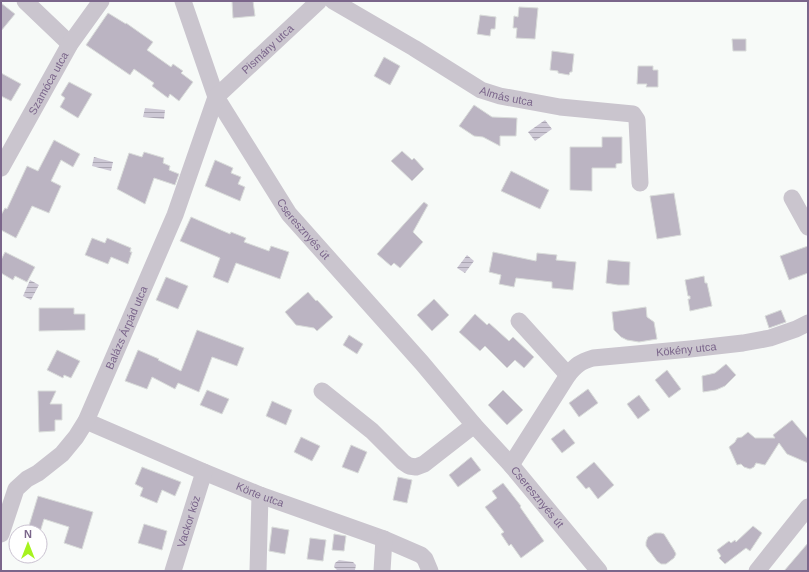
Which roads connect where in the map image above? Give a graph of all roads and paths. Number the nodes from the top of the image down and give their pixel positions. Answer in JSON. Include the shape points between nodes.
{"nodes":[{"id":1,"x":25,"y":1,"type":"edge"},
{"id":2,"x":100,"y":1,"type":"edge"},
{"id":3,"x":183,"y":1,"type":"edge"},
{"id":4,"x":319,"y":1,"type":"edge"},
{"id":5,"x":333,"y":1,"type":"edge"},
{"id":6,"x":70,"y":44,"type":"junction"},
{"id":7,"x":216,"y":97,"type":"junction"},
{"id":8,"x":1,"y":168,"type":"edge"},
{"id":9,"x":640,"y":184,"type":"dead end"},
{"id":10,"x":792,"y":198,"type":"dead end"},
{"id":11,"x":808,"y":227,"type":"edge"},
{"id":12,"x":519,"y":321,"type":"dead end"},
{"id":13,"x":808,"y":323,"type":"edge"},
{"id":14,"x":568,"y":375,"type":"junction"},
{"id":15,"x":322,"y":390,"type":"dead end"},
{"id":16,"x":86,"y":421,"type":"junction"},
{"id":17,"x":474,"y":425,"type":"junction"},
{"id":18,"x":511,"y":465,"type":"junction"},
{"id":19,"x":204,"y":472,"type":"junction"},
{"id":20,"x":260,"y":495,"type":"junction"},
{"id":21,"x":808,"y":507,"type":"edge"},
{"id":22,"x":1,"y":534,"type":"edge"},
{"id":23,"x":384,"y":539,"type":"junction"},
{"id":24,"x":595,"y":569,"type":"edge"},
{"id":25,"x":172,"y":571,"type":"edge"},
{"id":26,"x":258,"y":571,"type":"edge"},
{"id":27,"x":382,"y":571,"type":"edge"},
{"id":28,"x":430,"y":571,"type":"edge"},
{"id":29,"x":757,"y":571,"type":"edge"}],
"edges":[{"from":1,"to":6,"type":"street"},
{"from":2,"to":6,"type":"street","name":"Szamóca utca"},
{"from":3,"to":7,"type":"street","name":"Cseresznyés út"},
{"from":4,"to":7,"type":"street","name":"Pismány utca"},
{"from":5,"to":9,"type":"street","name":"Almás utca","via":[[481,90],[560,107],[633,114],[637,120]]},
{"from":6,"to":8,"type":"street","name":"Szamóca utca"},
{"from":7,"to":16,"type":"street","name":"Balázs Árpád utca","via":[[176,215]]},
{"from":7,"to":17,"type":"street","name":"Cseresznyés út","via":[[289,214]]},
{"from":10,"to":11,"type":"street"},
{"from":12,"to":14,"type":"street"},
{"from":13,"to":14,"type":"street","name":"Kökény utca","via":[[770,338],[743,343],[593,358],[582,361]]},
{"from":14,"to":18,"type":"street","name":"Kökény utca"},
{"from":15,"to":17,"type":"street","via":[[410,466],[424,464]]},
{"from":16,"to":19,"type":"street","name":"Körte utca"},
{"from":16,"to":22,"type":"street","name":"Balázs Árpád utca","via":[[62,454],[16,489]]},
{"from":17,"to":18,"type":"street","name":"Cseresznyés út"},
{"from":18,"to":24,"type":"street","name":"Cseresznyés út"},
{"from":19,"to":20,"type":"street","name":"Körte utca"},
{"from":19,"to":25,"type":"street","name":"Vackor köz"},
{"from":20,"to":23,"type":"street","name":"Körte utca"},
{"from":20,"to":26,"type":"street"},
{"from":21,"to":29,"type":"street"},
{"from":23,"to":27,"type":"street"},
{"from":23,"to":28,"type":"street","name":"Körte utca","via":[[421,555]]}]}
